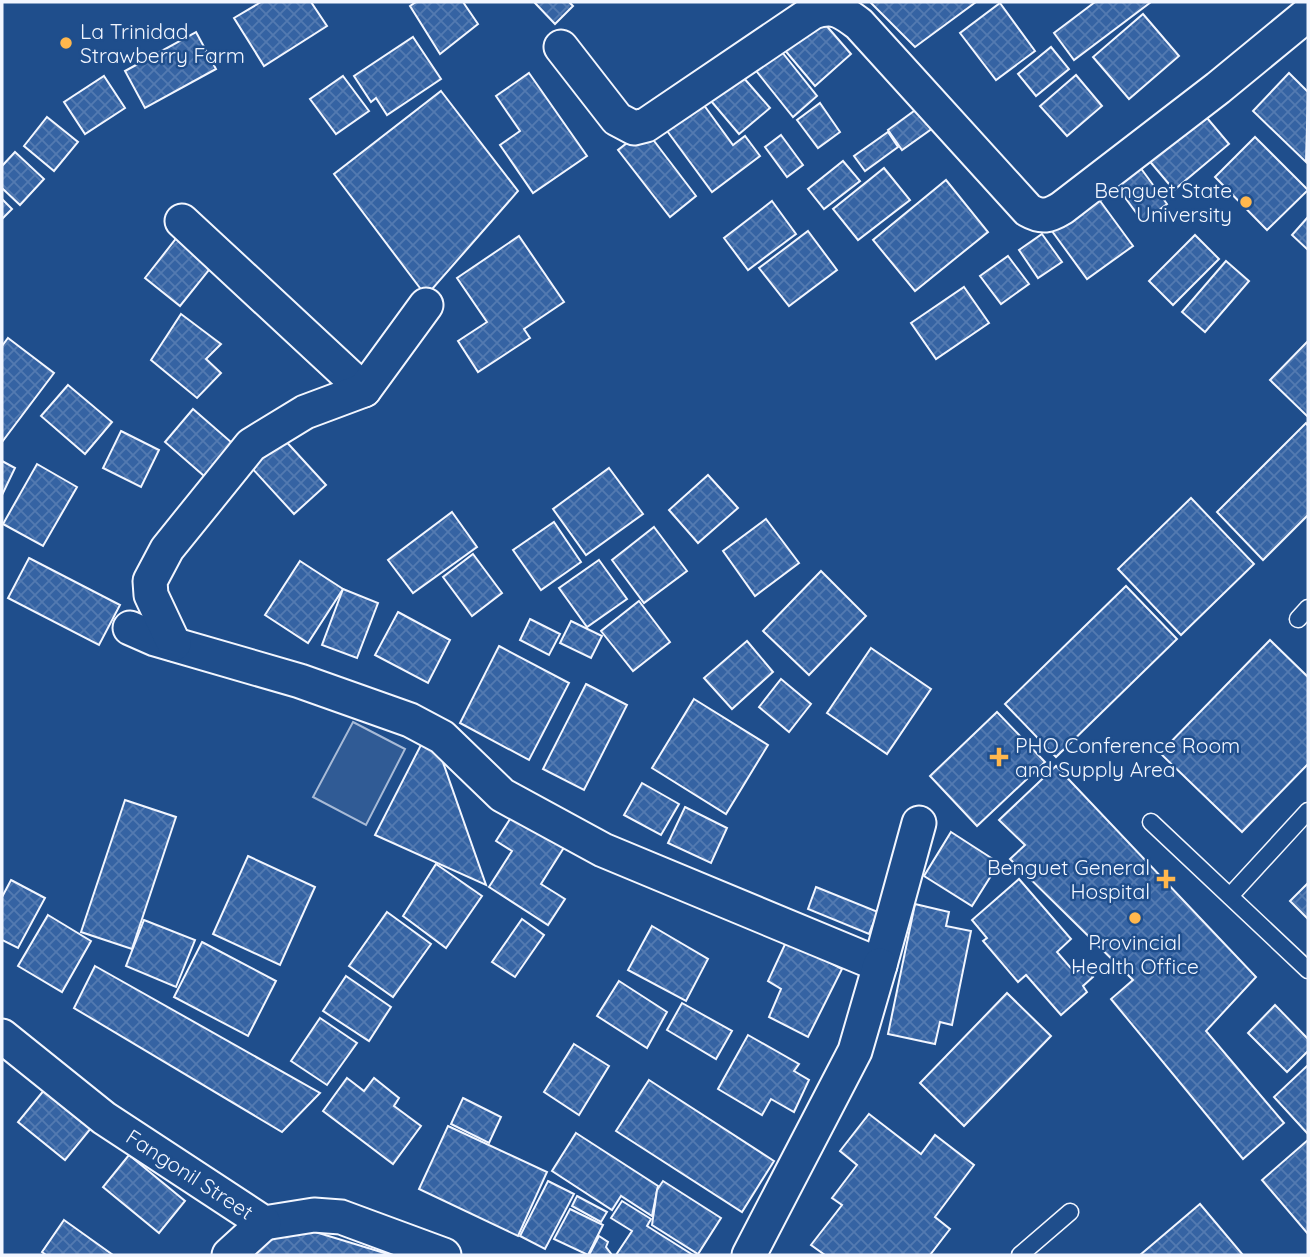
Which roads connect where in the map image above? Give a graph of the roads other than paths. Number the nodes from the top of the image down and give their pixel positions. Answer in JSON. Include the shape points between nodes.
{"nodes":[{"id":1,"x":1308,"y":14,"type":"edge"},
{"id":2,"x":561,"y":47,"type":"dead end"},
{"id":3,"x":182,"y":220,"type":"dead end"},
{"id":4,"x":426,"y":304,"type":"dead end"},
{"id":5,"x":364,"y":390,"type":"junction"},
{"id":6,"x":131,"y":628,"type":"dead end"},
{"id":7,"x":174,"y":644,"type":"junction"},
{"id":8,"x":1308,"y":811,"type":"edge"},
{"id":9,"x":1151,"y":821,"type":"dead end"},
{"id":10,"x":919,"y":823,"type":"dead end"},
{"id":11,"x":1230,"y":896,"type":"junction"},
{"id":12,"x":880,"y":965,"type":"junction"},
{"id":13,"x":1308,"y":970,"type":"edge"},
{"id":14,"x":2,"y":1036,"type":"edge"},
{"id":15,"x":1070,"y":1212,"type":"dead end"},
{"id":16,"x":264,"y":1223,"type":"junction"},
{"id":17,"x":229,"y":1255,"type":"edge"},
{"id":18,"x":443,"y":1255,"type":"edge"},
{"id":19,"x":749,"y":1255,"type":"edge"},
{"id":20,"x":1020,"y":1255,"type":"edge"}],
"edges":[{"from":1,"to":2,"type":"street","via":[[1048,216],[1028,210],[859,24],[841,10],[829,7],[813,12],[646,125],[634,128],[617,119]]},
{"from":3,"to":5,"type":"street"},
{"from":4,"to":5,"type":"street"},
{"from":5,"to":7,"type":"street","via":[[305,412],[251,445],[167,549],[150,581],[151,595]]},
{"from":6,"to":7,"type":"street"},
{"from":7,"to":12,"type":"street","via":[[410,720],[442,737],[502,795],[603,850]]},
{"from":8,"to":11,"type":"lane"},
{"from":9,"to":11,"type":"lane"},
{"from":10,"to":12,"type":"street"},
{"from":11,"to":13,"type":"lane"},
{"from":12,"to":19,"type":"street","via":[[855,1051]]},
{"from":14,"to":16,"type":"street","name":"Fangonil Street","via":[[104,1118]]},
{"from":15,"to":20,"type":"lane"},
{"from":16,"to":17,"type":"street"},
{"from":16,"to":18,"type":"street","name":"Fangonil Street","via":[[314,1215],[341,1217]]}]}
